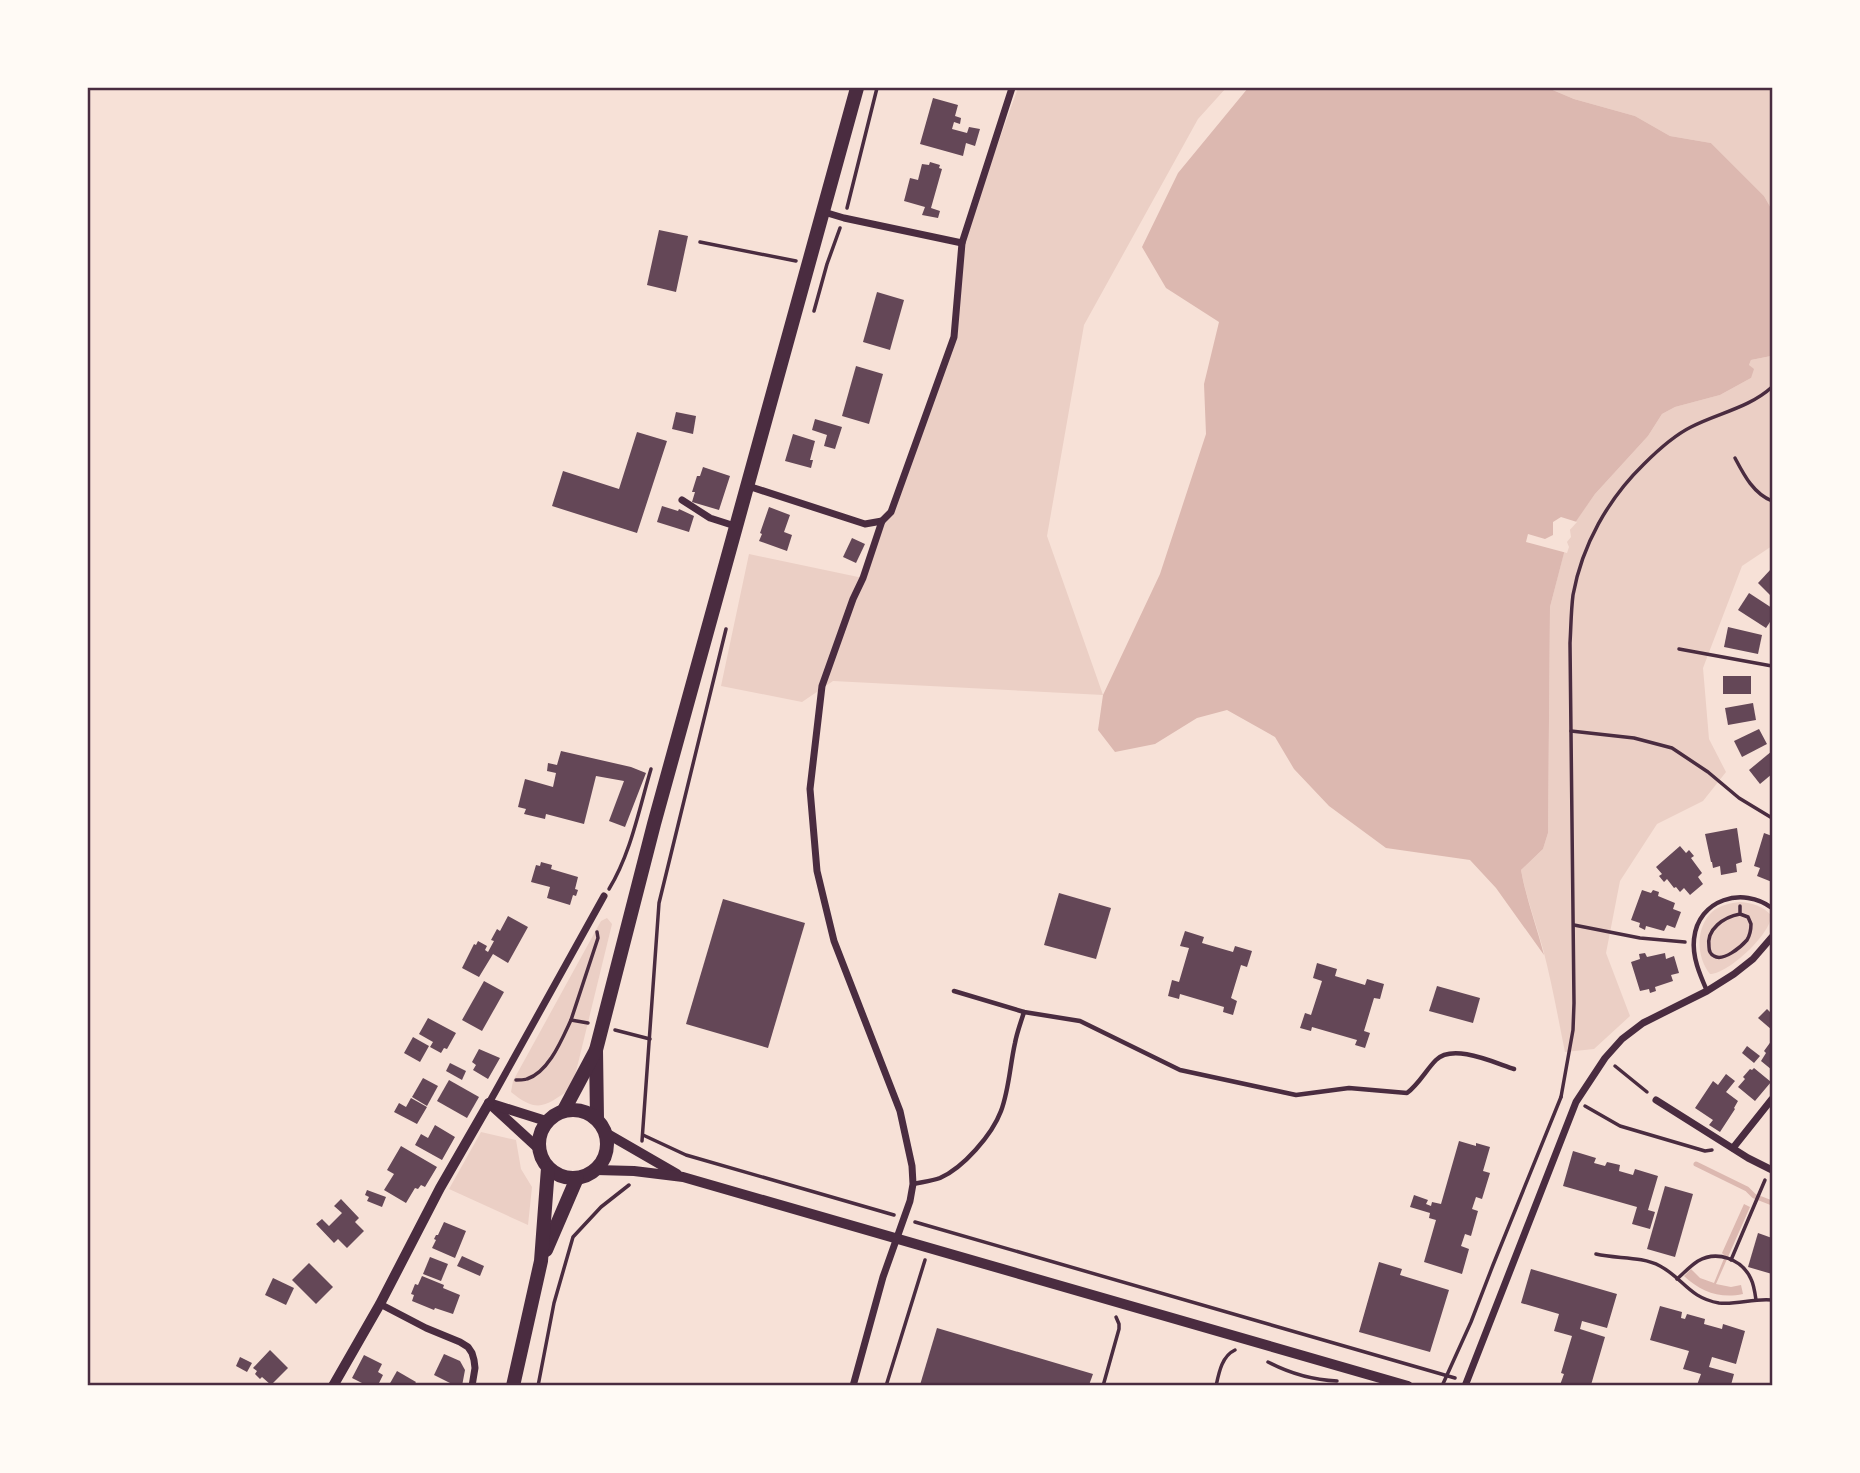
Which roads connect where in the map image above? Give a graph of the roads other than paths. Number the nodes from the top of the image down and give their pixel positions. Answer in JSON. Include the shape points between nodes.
{"nodes":[{"id":1,"x":857,"y":88,"type":"edge"},
{"id":2,"x":1012,"y":88,"type":"edge"},
{"id":3,"x":824,"y":212,"type":"junction"},
{"id":4,"x":962,"y":243,"type":"junction"},
{"id":5,"x":747,"y":486,"type":"junction"},
{"id":6,"x":682,"y":500,"type":"dead end"},
{"id":7,"x":882,"y":521,"type":"junction"},
{"id":8,"x":736,"y":526,"type":"junction"},
{"id":9,"x":604,"y":897,"type":"road end"},
{"id":10,"x":1773,"y":908,"type":"edge"},
{"id":11,"x":1773,"y":937,"type":"edge"},
{"id":12,"x":954,"y":991,"type":"dead end"},
{"id":13,"x":1707,"y":991,"type":"junction"},
{"id":14,"x":1024,"y":1012,"type":"junction"},
{"id":15,"x":596,"y":1050,"type":"junction"},
{"id":16,"x":1514,"y":1069,"type":"dead end"},
{"id":17,"x":1773,"y":1099,"type":"edge"},
{"id":18,"x":1656,"y":1100,"type":"road end"},
{"id":19,"x":489,"y":1103,"type":"junction"},
{"id":20,"x":564,"y":1110,"type":"junction"},
{"id":21,"x":597,"y":1119,"type":"junction"},
{"id":22,"x":546,"y":1121,"type":"junction"},
{"id":23,"x":606,"y":1133,"type":"junction"},
{"id":24,"x":538,"y":1148,"type":"junction"},
{"id":25,"x":1733,"y":1148,"type":"junction"},
{"id":26,"x":548,"y":1168,"type":"junction"},
{"id":27,"x":596,"y":1170,"type":"junction"},
{"id":28,"x":1773,"y":1170,"type":"edge"},
{"id":29,"x":682,"y":1177,"type":"junction"},
{"id":30,"x":577,"y":1178,"type":"junction"},
{"id":31,"x":913,"y":1184,"type":"junction"},
{"id":32,"x":897,"y":1238,"type":"junction"},
{"id":33,"x":541,"y":1261,"type":"junction"},
{"id":34,"x":380,"y":1304,"type":"junction"},
{"id":35,"x":1466,"y":1384,"type":"edge"},
{"id":36,"x":333,"y":1385,"type":"edge"},
{"id":37,"x":472,"y":1385,"type":"edge"},
{"id":38,"x":513,"y":1385,"type":"edge"},
{"id":39,"x":853,"y":1385,"type":"edge"},
{"id":40,"x":1408,"y":1385,"type":"edge"}],
"edges":[{"from":1,"to":3,"type":"highway"},
{"from":2,"to":4,"type":"street"},
{"from":3,"to":4,"type":"street"},
{"from":3,"to":5,"type":"highway"},
{"from":4,"to":7,"type":"street","via":[[954,337],[891,512]]},
{"from":5,"to":7,"type":"street","via":[[865,524]]},
{"from":5,"to":8,"type":"highway"},
{"from":6,"to":8,"type":"street","via":[[710,518]]},
{"from":7,"to":31,"type":"street","via":[[822,686],[810,789],[817,871],[834,941],[900,1111]]},
{"from":8,"to":15,"type":"highway"},
{"from":9,"to":19,"type":"street"},
{"from":10,"to":13,"type":"lane","via":[[1740,897],[1721,901],[1706,911],[1694,942]]},
{"from":11,"to":13,"type":"street","via":[[1734,974]]},
{"from":12,"to":14,"type":"lane"},
{"from":13,"to":35,"type":"street","via":[[1643,1023],[1622,1039],[1576,1102]]},
{"from":14,"to":16,"type":"lane","via":[[1080,1021],[1180,1070],[1296,1094],[1349,1088],[1407,1093],[1438,1058],[1450,1053]]},
{"from":14,"to":31,"type":"lane","via":[[1004,1101],[986,1136],[940,1177]]},
{"from":15,"to":20,"type":"highway"},
{"from":15,"to":21,"type":"highway"},
{"from":17,"to":25,"type":"street"},
{"from":18,"to":25,"type":"street"},
{"from":19,"to":22,"type":"street"},
{"from":19,"to":24,"type":"street"},
{"from":19,"to":34,"type":"street"},
{"from":20,"to":21,"type":"highway","via":[[587,1112]]},
{"from":20,"to":22,"type":"highway"},
{"from":21,"to":23,"type":"highway"},
{"from":22,"to":24,"type":"highway"},
{"from":23,"to":27,"type":"highway","via":[[607,1152]]},
{"from":23,"to":29,"type":"street"},
{"from":24,"to":26,"type":"highway"},
{"from":25,"to":28,"type":"street"},
{"from":26,"to":30,"type":"highway","via":[[566,1178]]},
{"from":26,"to":33,"type":"highway"},
{"from":27,"to":29,"type":"street"},
{"from":27,"to":30,"type":"highway"},
{"from":29,"to":32,"type":"street"},
{"from":30,"to":33,"type":"highway"},
{"from":31,"to":32,"type":"street"},
{"from":32,"to":39,"type":"street"},
{"from":32,"to":40,"type":"street"},
{"from":33,"to":38,"type":"highway"},
{"from":34,"to":36,"type":"street"},
{"from":34,"to":37,"type":"street","via":[[467,1347],[474,1360]]}]}
